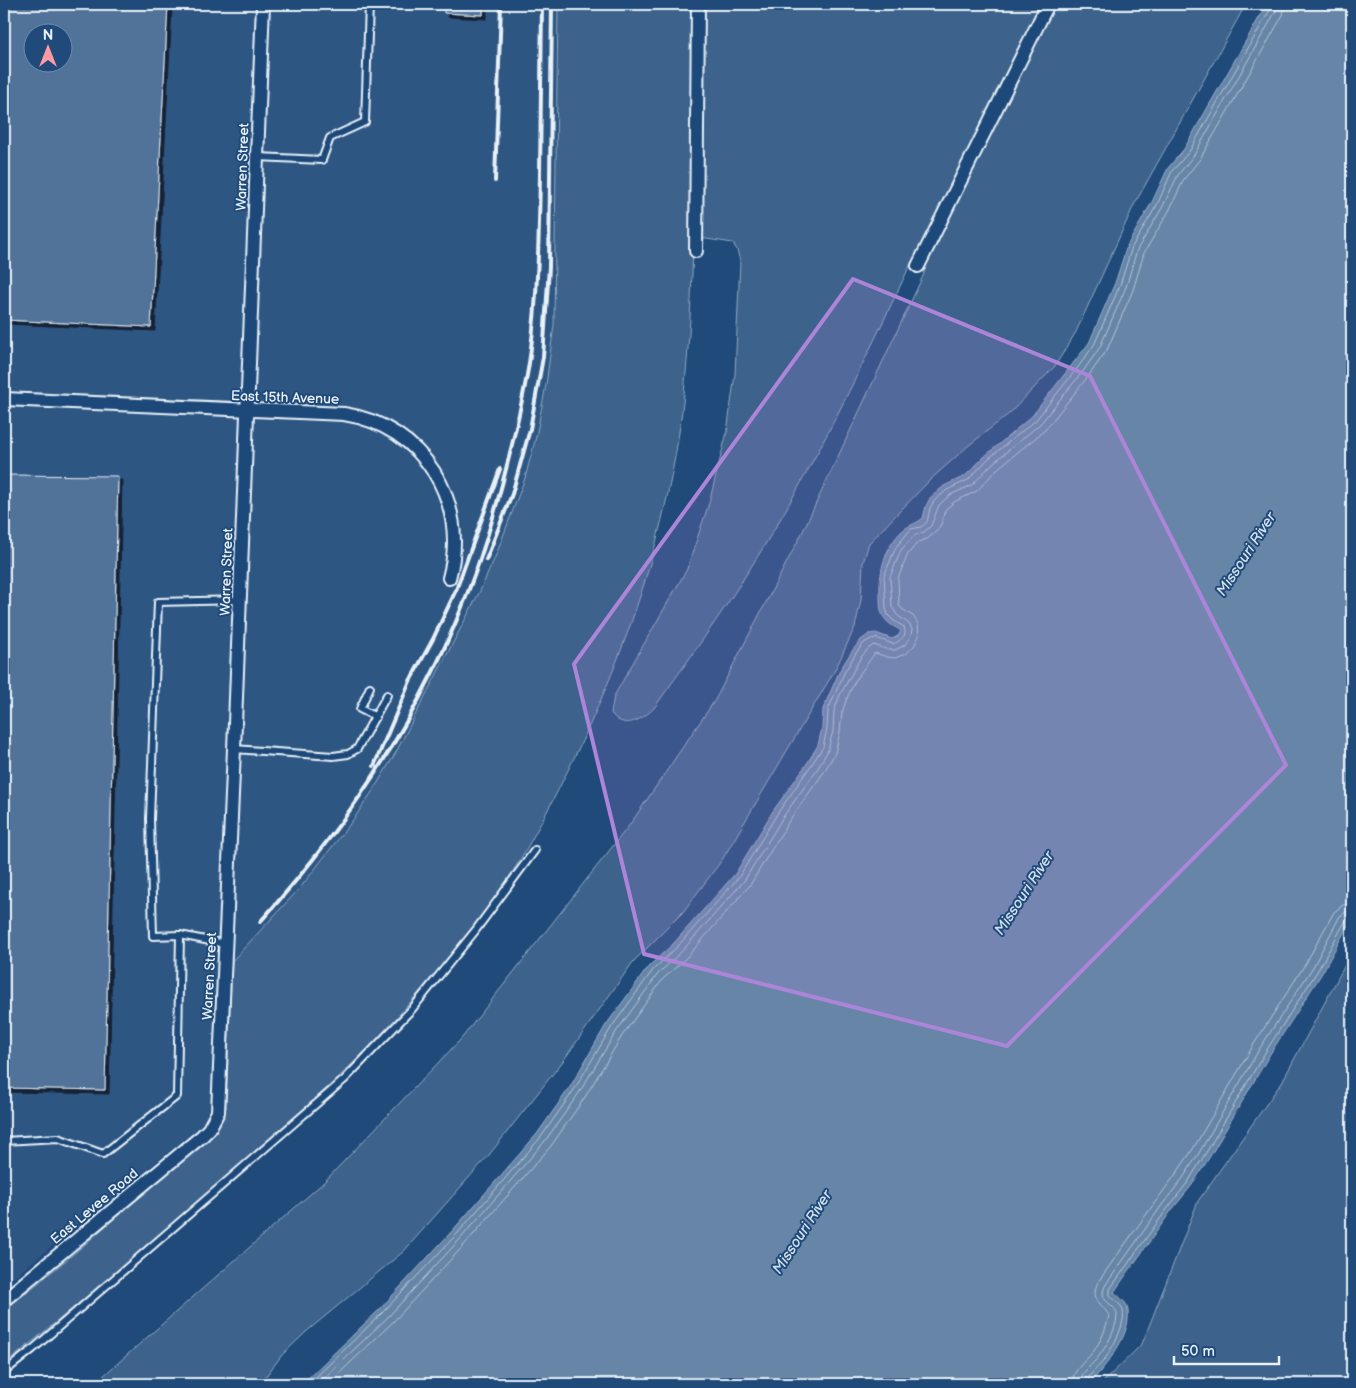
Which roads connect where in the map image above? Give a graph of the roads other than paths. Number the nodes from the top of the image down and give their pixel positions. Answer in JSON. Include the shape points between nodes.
{"nodes":[{"id":1,"x":263,"y":4,"type":"edge"},
{"id":2,"x":369,"y":4,"type":"edge"},
{"id":3,"x":698,"y":4,"type":"edge"},
{"id":4,"x":1048,"y":4,"type":"edge"},
{"id":5,"x":258,"y":157,"type":"junction"},
{"id":6,"x":696,"y":251,"type":"dead end"},
{"id":7,"x":918,"y":266,"type":"dead end"},
{"id":8,"x":4,"y":399,"type":"edge"},
{"id":9,"x":248,"y":410,"type":"junction"},
{"id":10,"x":449,"y":578,"type":"dead end"},
{"id":11,"x":240,"y":600,"type":"junction"},
{"id":12,"x":370,"y":686,"type":"dead end"},
{"id":13,"x":387,"y":695,"type":"dead end"},
{"id":14,"x":376,"y":717,"type":"junction"},
{"id":15,"x":234,"y":749,"type":"junction"},
{"id":16,"x":535,"y":850,"type":"dead end"},
{"id":17,"x":180,"y":936,"type":"junction"},
{"id":18,"x":225,"y":944,"type":"junction"},
{"id":19,"x":202,"y":1136,"type":"joint"},
{"id":20,"x":4,"y":1141,"type":"edge"},
{"id":21,"x":4,"y":1300,"type":"edge"},
{"id":22,"x":4,"y":1372,"type":"edge"}],
"edges":[{"from":1,"to":5,"type":"street","name":"Warren Street"},
{"from":2,"to":5,"type":"lane","via":[[365,122],[330,138],[322,160]]},
{"from":3,"to":6,"type":"street"},
{"from":4,"to":7,"type":"street"},
{"from":5,"to":9,"type":"street","name":"Warren Street"},
{"from":8,"to":9,"type":"street","name":"East 15th Avenue"},
{"from":9,"to":10,"type":"street","name":"East 15th Avenue","via":[[355,416],[375,422],[404,438],[433,470],[450,509],[455,548]]},
{"from":9,"to":11,"type":"street","name":"Warren Street"},
{"from":11,"to":15,"type":"street","name":"Warren Street"},
{"from":11,"to":17,"type":"lane","via":[[158,602],[150,819],[153,936]]},
{"from":12,"to":14,"type":"lane","via":[[360,709]]},
{"from":13,"to":14,"type":"lane"},
{"from":14,"to":15,"type":"lane","via":[[357,749],[348,754],[333,756]]},
{"from":15,"to":18,"type":"street","name":"Warren Street"},
{"from":16,"to":22,"type":"lane","via":[[476,931],[412,1010],[345,1079]]},
{"from":17,"to":18,"type":"lane"},
{"from":17,"to":20,"type":"lane","via":[[176,1096],[103,1154],[58,1138]]},
{"from":18,"to":19,"type":"street","name":"Warren Street","via":[[218,1112]]},
{"from":19,"to":21,"type":"street","name":"East Levee Road"}]}
